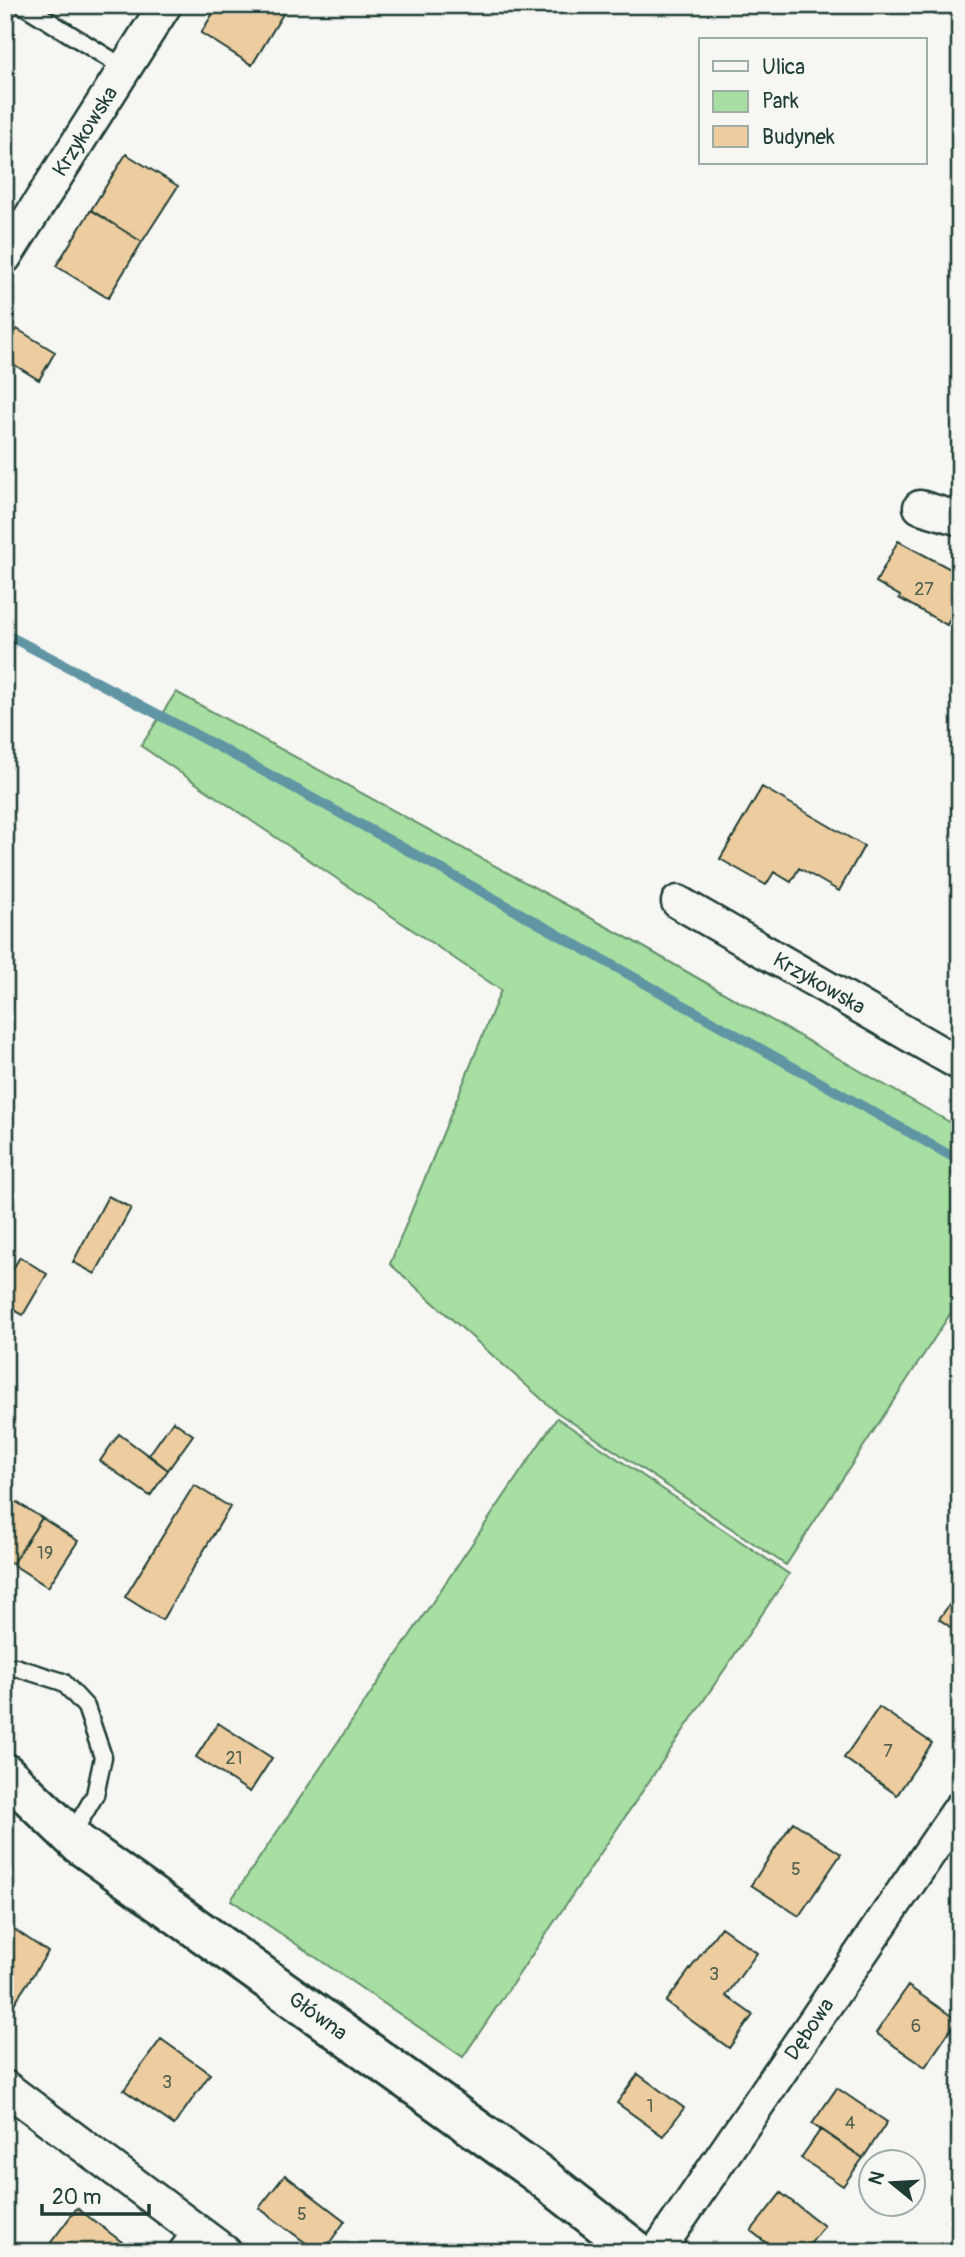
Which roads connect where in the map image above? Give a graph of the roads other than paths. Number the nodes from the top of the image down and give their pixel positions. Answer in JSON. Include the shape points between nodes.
{"nodes":[{"id":1,"x":23,"y":5,"type":"edge"},
{"id":2,"x":165,"y":5,"type":"edge"},
{"id":3,"x":126,"y":69,"type":"junction"},
{"id":4,"x":5,"y":257,"type":"edge"},
{"id":5,"x":920,"y":507,"type":"dead end"},
{"id":6,"x":960,"y":519,"type":"edge"},
{"id":7,"x":678,"y":902,"type":"dead end"},
{"id":8,"x":960,"y":1064,"type":"edge"},
{"id":9,"x":5,"y":1673,"type":"edge"},
{"id":10,"x":5,"y":1773,"type":"edge"},
{"id":11,"x":960,"y":1808,"type":"edge"},
{"id":12,"x":71,"y":1836,"type":"junction"},
{"id":13,"x":5,"y":2087,"type":"edge"},
{"id":14,"x":184,"y":2240,"type":"edge"},
{"id":15,"x":225,"y":2252,"type":"edge"},
{"id":16,"x":638,"y":2252,"type":"edge"},
{"id":17,"x":657,"y":2252,"type":"edge"}],
"edges":[{"from":1,"to":3,"type":"lane"},
{"from":2,"to":3,"type":"street","name":"Krzykowska"},
{"from":3,"to":4,"type":"street","name":"Krzykowska"},
{"from":5,"to":6,"type":"street"},
{"from":7,"to":8,"type":"street","name":"Krzykowska"},
{"from":9,"to":12,"type":"lane","via":[[15,1667],[63,1682],[86,1707],[103,1757],[95,1796]]},
{"from":10,"to":12,"type":"street","name":"Główna"},
{"from":11,"to":17,"type":"street","name":"Dębowa"},
{"from":12,"to":16,"type":"street","name":"Główna","via":[[537,2173]]},
{"from":13,"to":14,"type":"street"},
{"from":14,"to":15,"type":"street"}]}
